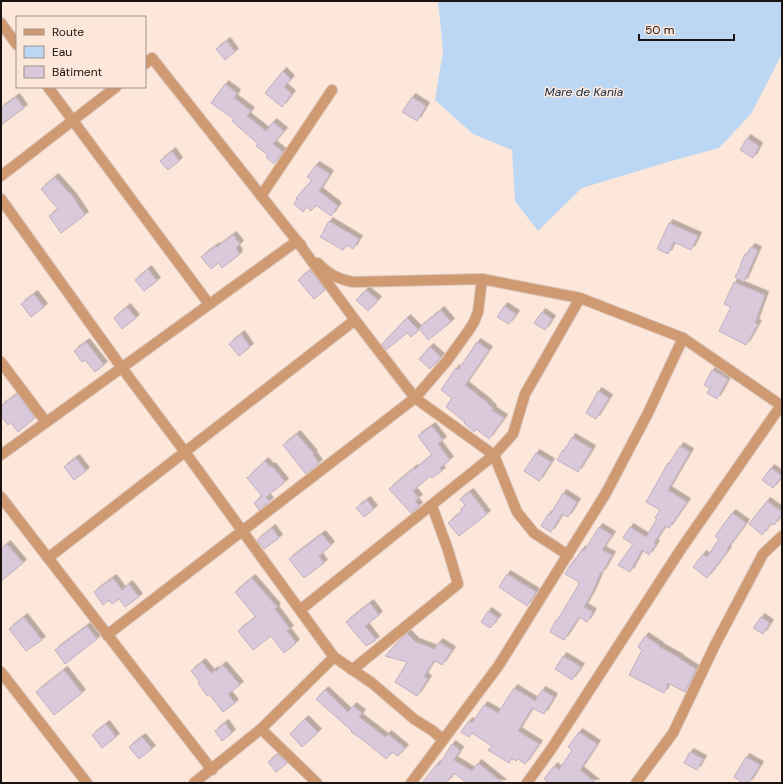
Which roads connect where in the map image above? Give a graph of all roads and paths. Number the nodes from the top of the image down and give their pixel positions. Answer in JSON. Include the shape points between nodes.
{"nodes":[{"id":1,"x":1,"y":23,"type":"edge"},
{"id":2,"x":16,"y":43,"type":"edge"},
{"id":3,"x":146,"y":63,"type":"edge"},
{"id":4,"x":49,"y":88,"type":"edge"},
{"id":5,"x":115,"y":88,"type":"edge"},
{"id":6,"x":332,"y":90,"type":"dead end"},
{"id":7,"x":73,"y":120,"type":"junction"},
{"id":8,"x":1,"y":176,"type":"edge"},
{"id":9,"x":261,"y":196,"type":"junction"},
{"id":10,"x":1,"y":198,"type":"edge"},
{"id":11,"x":297,"y":241,"type":"junction"},
{"id":12,"x":482,"y":279,"type":"junction"},
{"id":13,"x":580,"y":298,"type":"junction"},
{"id":14,"x":209,"y":304,"type":"junction"},
{"id":15,"x":355,"y":320,"type":"junction"},
{"id":16,"x":682,"y":338,"type":"junction"},
{"id":17,"x":1,"y":362,"type":"edge"},
{"id":18,"x":122,"y":368,"type":"junction"},
{"id":19,"x":415,"y":398,"type":"junction"},
{"id":20,"x":782,"y":405,"type":"edge"},
{"id":21,"x":46,"y":422,"type":"junction"},
{"id":22,"x":185,"y":452,"type":"junction"},
{"id":23,"x":1,"y":455,"type":"edge"},
{"id":24,"x":494,"y":455,"type":"junction"},
{"id":25,"x":1,"y":497,"type":"edge"},
{"id":26,"x":432,"y":506,"type":"junction"},
{"id":27,"x":243,"y":531,"type":"junction"},
{"id":28,"x":782,"y":536,"type":"edge"},
{"id":29,"x":568,"y":555,"type":"junction"},
{"id":30,"x":48,"y":558,"type":"junction"},
{"id":31,"x":300,"y":610,"type":"junction"},
{"id":32,"x":107,"y":635,"type":"junction"},
{"id":33,"x":334,"y":657,"type":"junction"},
{"id":34,"x":352,"y":670,"type":"junction"},
{"id":35,"x":1,"y":672,"type":"edge"},
{"id":36,"x":261,"y":729,"type":"junction"},
{"id":37,"x":443,"y":740,"type":"junction"},
{"id":38,"x":212,"y":770,"type":"junction"},
{"id":39,"x":87,"y":783,"type":"edge"},
{"id":40,"x":194,"y":783,"type":"edge"},
{"id":41,"x":317,"y":783,"type":"edge"},
{"id":42,"x":411,"y":783,"type":"edge"},
{"id":43,"x":527,"y":783,"type":"edge"},
{"id":44,"x":636,"y":783,"type":"edge"}],
"edges":[{"from":1,"to":2,"type":"street"},
{"from":3,"to":9,"type":"street","via":[[152,58]]},
{"from":4,"to":7,"type":"street"},
{"from":5,"to":7,"type":"street"},
{"from":6,"to":9,"type":"street"},
{"from":7,"to":8,"type":"street"},
{"from":7,"to":14,"type":"street"},
{"from":9,"to":11,"type":"street"},
{"from":10,"to":18,"type":"street"},
{"from":11,"to":12,"type":"street","via":[[321,267],[344,280],[362,282]]},
{"from":11,"to":14,"type":"street"},
{"from":11,"to":15,"type":"street"},
{"from":12,"to":13,"type":"street"},
{"from":12,"to":19,"type":"street","via":[[478,312],[474,322],[446,362]]},
{"from":13,"to":16,"type":"street"},
{"from":13,"to":24,"type":"street","via":[[526,394],[513,434]]},
{"from":14,"to":18,"type":"street"},
{"from":15,"to":19,"type":"street"},
{"from":15,"to":22,"type":"street"},
{"from":16,"to":20,"type":"street"},
{"from":16,"to":29,"type":"street","via":[[648,413],[606,493]]},
{"from":17,"to":21,"type":"street"},
{"from":18,"to":21,"type":"street"},
{"from":18,"to":22,"type":"street"},
{"from":19,"to":24,"type":"street"},
{"from":19,"to":27,"type":"street"},
{"from":20,"to":43,"type":"street","via":[[681,549]]},
{"from":21,"to":23,"type":"street"},
{"from":22,"to":27,"type":"street"},
{"from":22,"to":30,"type":"street"},
{"from":24,"to":26,"type":"street"},
{"from":24,"to":29,"type":"street","via":[[517,512],[534,533]]},
{"from":25,"to":30,"type":"street"},
{"from":26,"to":31,"type":"street"},
{"from":26,"to":34,"type":"street","via":[[458,584]]},
{"from":27,"to":31,"type":"street"},
{"from":27,"to":32,"type":"street"},
{"from":28,"to":44,"type":"street","via":[[762,554],[672,733]]},
{"from":29,"to":37,"type":"street","via":[[499,665]]},
{"from":30,"to":32,"type":"street"},
{"from":31,"to":33,"type":"street"},
{"from":32,"to":38,"type":"street"},
{"from":33,"to":34,"type":"street"},
{"from":33,"to":36,"type":"street"},
{"from":34,"to":37,"type":"street"},
{"from":35,"to":39,"type":"street"},
{"from":36,"to":38,"type":"street"},
{"from":36,"to":41,"type":"street"},
{"from":37,"to":42,"type":"street"},
{"from":38,"to":40,"type":"street"}]}
